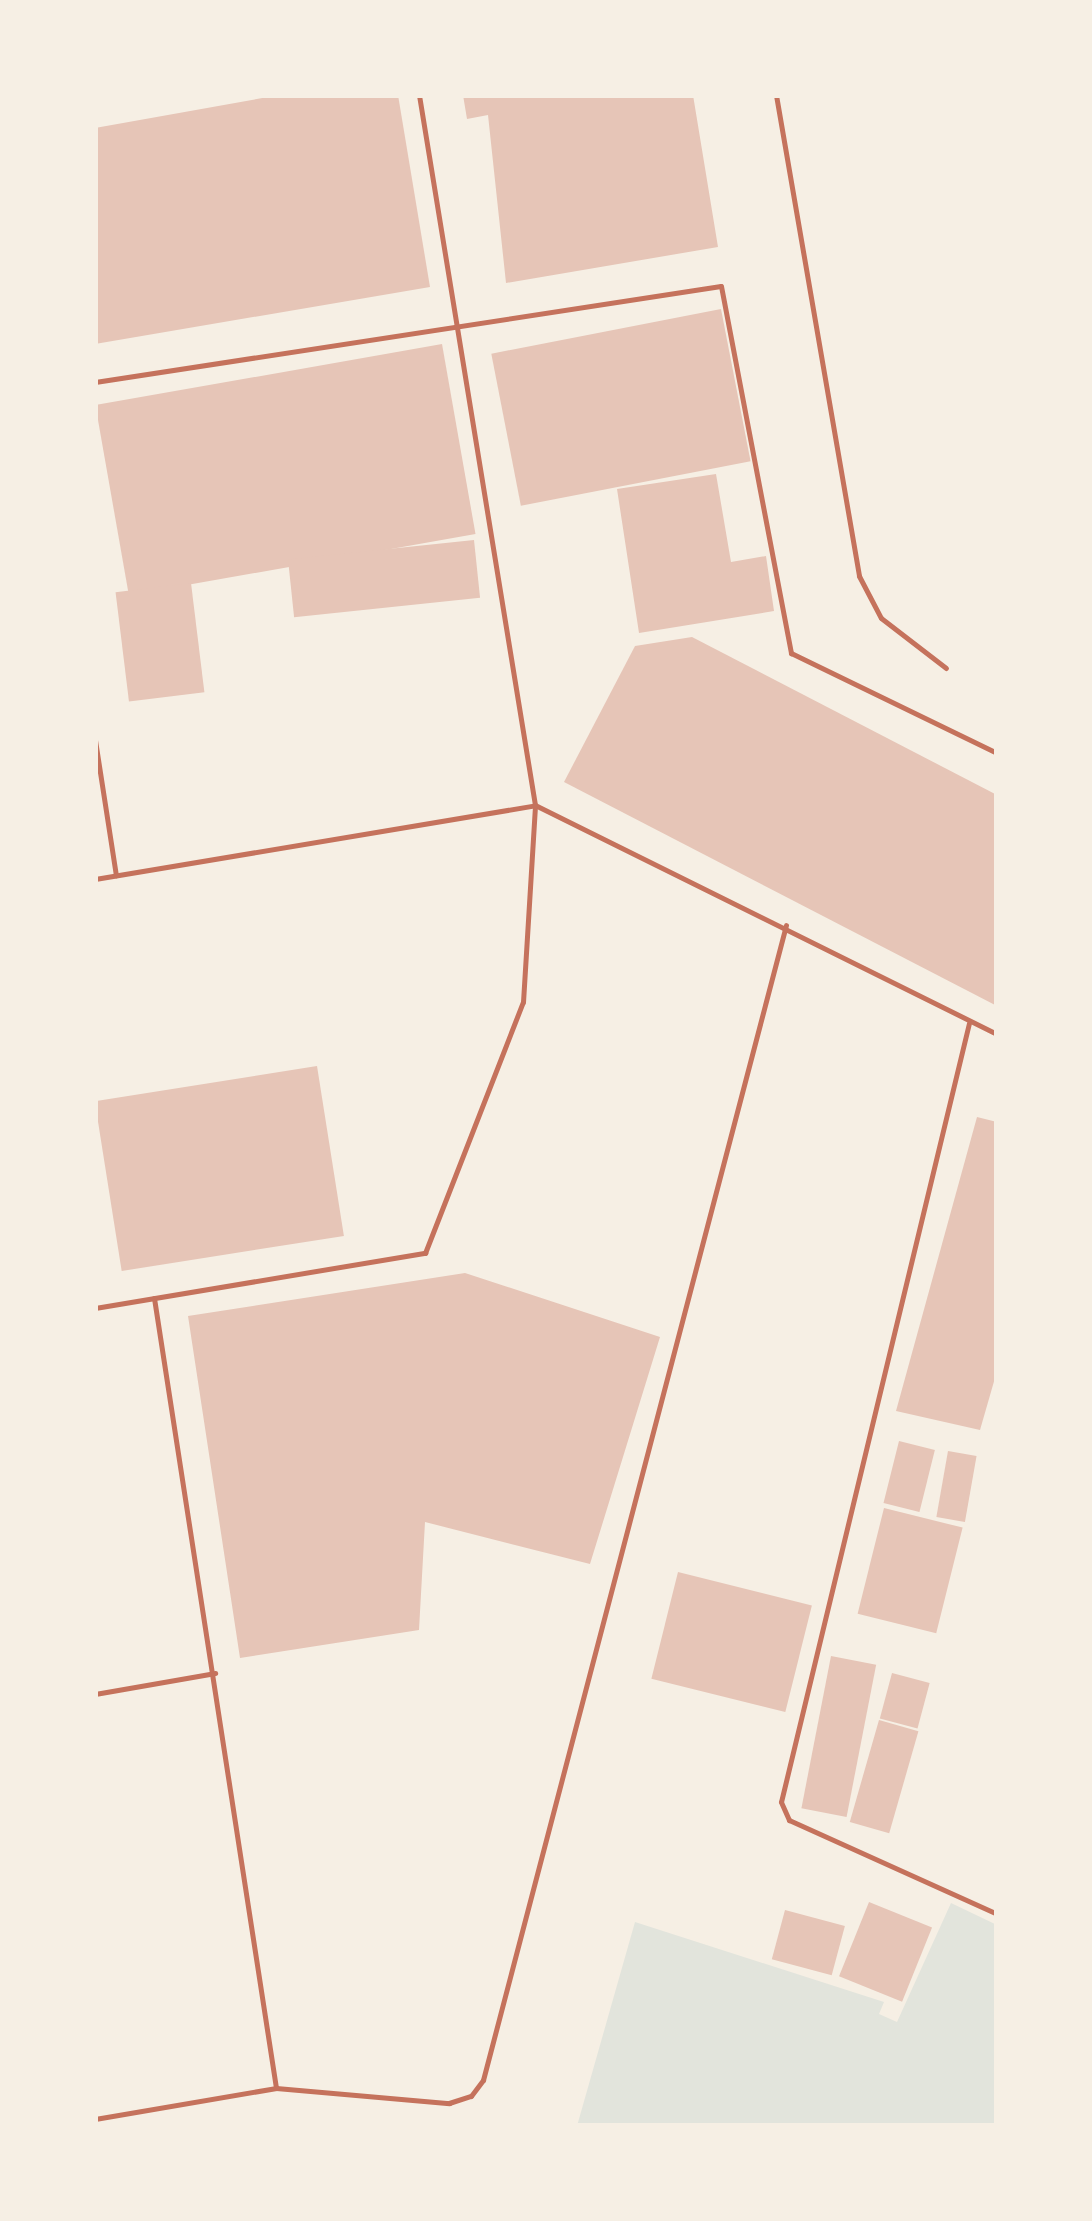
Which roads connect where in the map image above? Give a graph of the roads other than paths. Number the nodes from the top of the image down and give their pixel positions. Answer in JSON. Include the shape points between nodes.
{"nodes":[{"id":1,"x":419,"y":95,"type":"edge"},
{"id":2,"x":776,"y":95,"type":"edge"},
{"id":3,"x":453,"y":324,"type":"junction"},
{"id":4,"x":95,"y":382,"type":"edge"},
{"id":5,"x":946,"y":668,"type":"dead end"},
{"id":6,"x":95,"y":740,"type":"edge"},
{"id":7,"x":997,"y":753,"type":"edge"},
{"id":8,"x":535,"y":805,"type":"junction"},
{"id":9,"x":116,"y":876,"type":"junction"},
{"id":10,"x":95,"y":879,"type":"edge"},
{"id":11,"x":786,"y":924,"type":"junction"},
{"id":12,"x":968,"y":1023,"type":"junction"},
{"id":13,"x":997,"y":1034,"type":"edge"},
{"id":14,"x":154,"y":1298,"type":"junction"},
{"id":15,"x":95,"y":1308,"type":"edge"},
{"id":16,"x":215,"y":1673,"type":"junction"},
{"id":17,"x":95,"y":1694,"type":"edge"},
{"id":18,"x":997,"y":1914,"type":"edge"},
{"id":19,"x":276,"y":2088,"type":"junction"},
{"id":20,"x":95,"y":2118,"type":"edge"}],
"edges":[{"from":1,"to":3,"type":"lane"},
{"from":2,"to":5,"type":"lane","via":[[859,576],[881,618]]},
{"from":3,"to":4,"type":"lane"},
{"from":3,"to":7,"type":"lane","via":[[721,286],[791,653]]},
{"from":3,"to":8,"type":"lane"},
{"from":6,"to":9,"type":"lane"},
{"from":8,"to":9,"type":"lane"},
{"from":8,"to":11,"type":"lane"},
{"from":8,"to":14,"type":"lane","via":[[523,1002],[425,1254]]},
{"from":9,"to":10,"type":"lane"},
{"from":11,"to":12,"type":"lane"},
{"from":11,"to":19,"type":"lane","via":[[483,2080],[449,2104]]},
{"from":12,"to":13,"type":"lane"},
{"from":12,"to":18,"type":"lane","via":[[781,1802],[789,1820]]},
{"from":14,"to":15,"type":"lane"},
{"from":14,"to":16,"type":"lane"},
{"from":16,"to":17,"type":"lane"},
{"from":16,"to":19,"type":"lane"},
{"from":19,"to":20,"type":"lane"}]}
